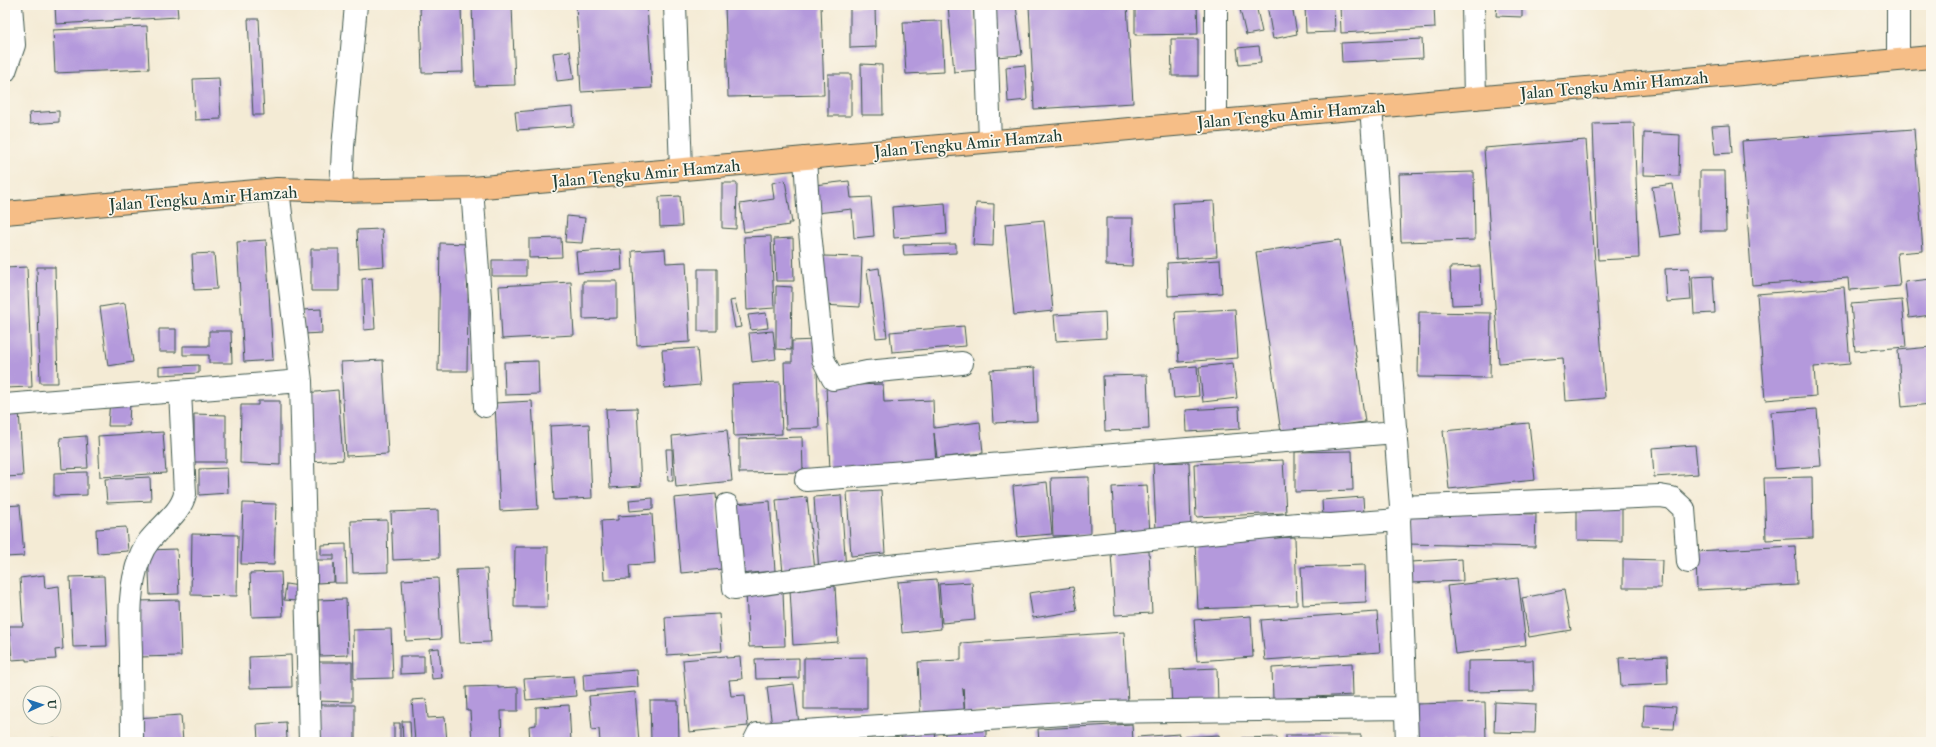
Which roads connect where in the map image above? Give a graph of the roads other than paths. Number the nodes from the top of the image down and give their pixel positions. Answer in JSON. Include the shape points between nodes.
{"nodes":[{"id":1,"x":11,"y":5,"type":"edge"},
{"id":2,"x":356,"y":5,"type":"edge"},
{"id":3,"x":675,"y":5,"type":"edge"},
{"id":4,"x":985,"y":5,"type":"edge"},
{"id":5,"x":1216,"y":5,"type":"edge"},
{"id":6,"x":1474,"y":5,"type":"edge"},
{"id":7,"x":1898,"y":5,"type":"edge"},
{"id":8,"x":1931,"y":57,"type":"edge"},
{"id":9,"x":1898,"y":59,"type":"junction"},
{"id":10,"x":5,"y":71,"type":"edge"},
{"id":11,"x":1475,"y":98,"type":"junction"},
{"id":12,"x":1371,"y":107,"type":"junction"},
{"id":13,"x":1216,"y":121,"type":"junction"},
{"id":14,"x":990,"y":141,"type":"junction"},
{"id":15,"x":805,"y":158,"type":"junction"},
{"id":16,"x":680,"y":169,"type":"junction"},
{"id":17,"x":472,"y":188,"type":"junction"},
{"id":18,"x":278,"y":189,"type":"junction"},
{"id":19,"x":341,"y":191,"type":"junction"},
{"id":20,"x":5,"y":213,"type":"edge"},
{"id":21,"x":962,"y":363,"type":"dead end"},
{"id":22,"x":301,"y":381,"type":"junction"},
{"id":23,"x":180,"y":391,"type":"junction"},
{"id":24,"x":5,"y":405,"type":"edge"},
{"id":25,"x":485,"y":406,"type":"dead end"},
{"id":26,"x":1396,"y":432,"type":"junction"},
{"id":27,"x":806,"y":480,"type":"dead end"},
{"id":28,"x":728,"y":505,"type":"dead end"},
{"id":29,"x":1400,"y":514,"type":"junction"},
{"id":30,"x":1688,"y":562,"type":"dead end"},
{"id":31,"x":1405,"y":708,"type":"junction"},
{"id":32,"x":132,"y":742,"type":"edge"},
{"id":33,"x":310,"y":742,"type":"edge"},
{"id":34,"x":754,"y":742,"type":"edge"},
{"id":35,"x":1407,"y":742,"type":"edge"}],
"edges":[{"from":1,"to":10,"type":"street","via":[[14,44]]},
{"from":2,"to":19,"type":"street","via":[[342,147]]},
{"from":3,"to":16,"type":"street"},
{"from":4,"to":14,"type":"street"},
{"from":5,"to":13,"type":"street"},
{"from":6,"to":11,"type":"street"},
{"from":7,"to":9,"type":"street"},
{"from":8,"to":9,"type":"highway","name":"Jalan Tengku Amir Hamzah"},
{"from":9,"to":11,"type":"highway","name":"Jalan Tengku Amir Hamzah"},
{"from":11,"to":12,"type":"highway","name":"Jalan Tengku Amir Hamzah"},
{"from":12,"to":13,"type":"highway","name":"Jalan Tengku Amir Hamzah"},
{"from":12,"to":26,"type":"street"},
{"from":13,"to":14,"type":"highway","name":"Jalan Tengku Amir Hamzah"},
{"from":14,"to":15,"type":"highway","name":"Jalan Tengku Amir Hamzah"},
{"from":15,"to":16,"type":"highway","name":"Jalan Tengku Amir Hamzah"},
{"from":15,"to":21,"type":"street","via":[[809,222],[824,359],[833,379],[867,372]]},
{"from":16,"to":17,"type":"highway","name":"Jalan Tengku Amir Hamzah"},
{"from":17,"to":19,"type":"highway","name":"Jalan Tengku Amir Hamzah"},
{"from":17,"to":25,"type":"street"},
{"from":18,"to":19,"type":"highway","name":"Jalan Tengku Amir Hamzah"},
{"from":18,"to":20,"type":"highway","name":"Jalan Tengku Amir Hamzah"},
{"from":18,"to":22,"type":"street"},
{"from":22,"to":23,"type":"street"},
{"from":22,"to":33,"type":"street"},
{"from":23,"to":24,"type":"street"},
{"from":23,"to":32,"type":"street","via":[[184,499],[176,512],[151,538],[141,556],[130,597]]},
{"from":26,"to":27,"type":"street"},
{"from":26,"to":29,"type":"street"},
{"from":28,"to":29,"type":"street","via":[[734,588],[890,566],[1298,524],[1331,525]]},
{"from":29,"to":30,"type":"street","via":[[1660,496],[1672,498],[1684,509]]},
{"from":29,"to":31,"type":"street"},
{"from":31,"to":34,"type":"street","via":[[1095,712],[758,734]]},
{"from":31,"to":35,"type":"street"}]}
